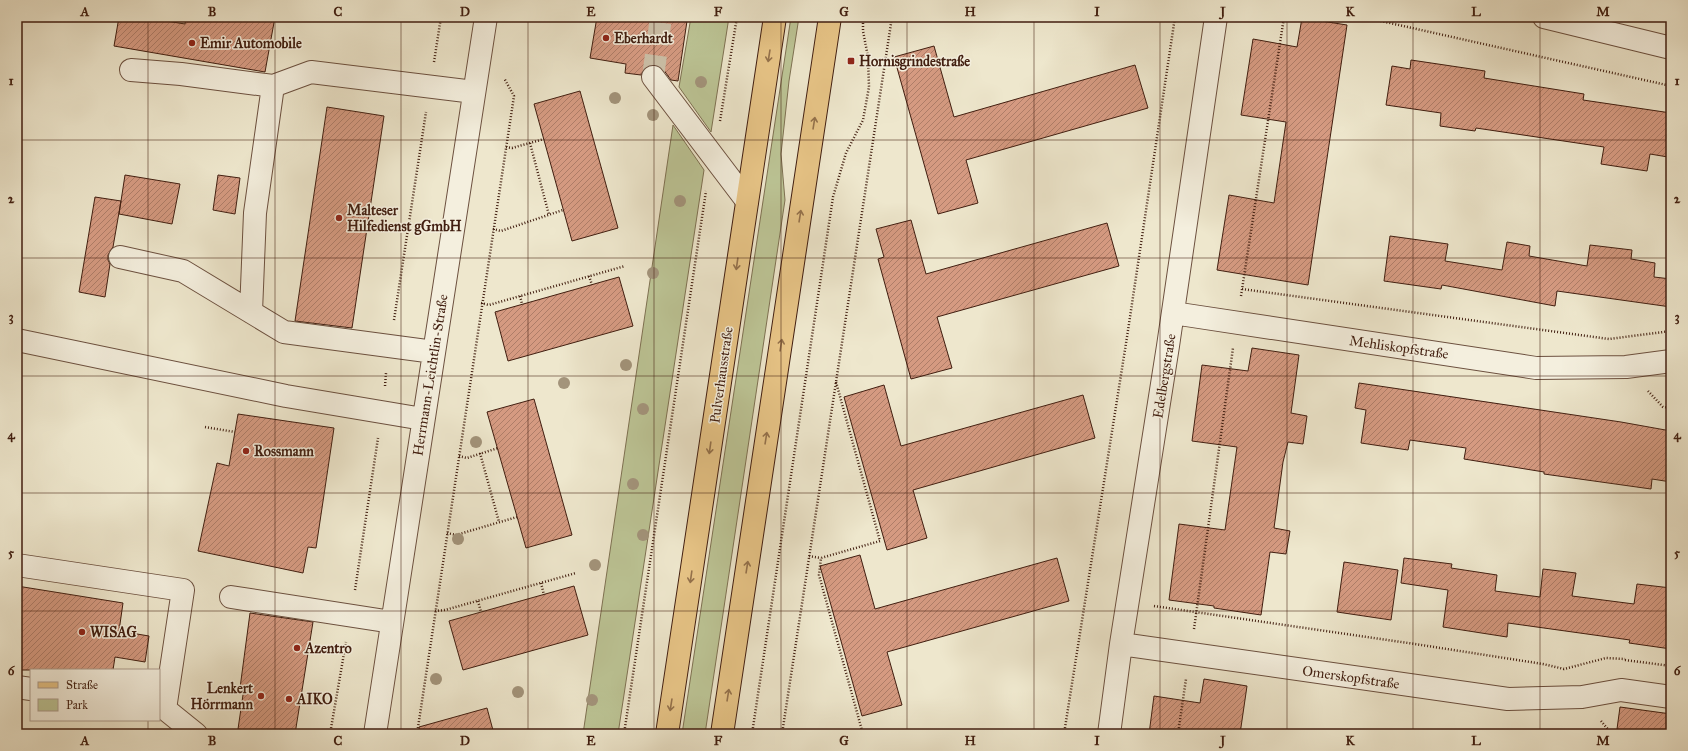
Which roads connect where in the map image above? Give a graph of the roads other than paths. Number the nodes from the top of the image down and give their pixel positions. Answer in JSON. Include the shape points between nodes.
{"nodes":[{"id":1,"x":486,"y":17,"type":"edge"},
{"id":2,"x":775,"y":17,"type":"edge"},
{"id":3,"x":830,"y":17,"type":"edge"},
{"id":4,"x":1216,"y":17,"type":"edge"},
{"id":5,"x":1544,"y":17,"type":"edge"},
{"id":6,"x":1671,"y":48,"type":"edge"},
{"id":7,"x":131,"y":70,"type":"dead end"},
{"id":8,"x":652,"y":77,"type":"dead end"},
{"id":9,"x":273,"y":86,"type":"junction"},
{"id":10,"x":474,"y":92,"type":"junction"},
{"id":11,"x":747,"y":202,"type":"junction"},
{"id":12,"x":120,"y":257,"type":"dead end"},
{"id":13,"x":251,"y":312,"type":"junction"},
{"id":14,"x":1173,"y":313,"type":"junction"},
{"id":15,"x":17,"y":340,"type":"edge"},
{"id":16,"x":434,"y":352,"type":"junction"},
{"id":17,"x":1671,"y":361,"type":"edge"},
{"id":18,"x":423,"y":419,"type":"junction"},
{"id":19,"x":17,"y":565,"type":"edge"},
{"id":20,"x":231,"y":597,"type":"dead end"},
{"id":21,"x":392,"y":622,"type":"junction"},
{"id":22,"x":1121,"y":644,"type":"junction"},
{"id":23,"x":17,"y":687,"type":"edge"},
{"id":24,"x":30,"y":689,"type":"edge"},
{"id":25,"x":1671,"y":697,"type":"edge"},
{"id":26,"x":162,"y":709,"type":"edge"},
{"id":27,"x":196,"y":734,"type":"edge"},
{"id":28,"x":375,"y":734,"type":"edge"},
{"id":29,"x":667,"y":734,"type":"edge"},
{"id":30,"x":722,"y":734,"type":"edge"},
{"id":31,"x":1109,"y":734,"type":"edge"}],
"edges":[{"from":1,"to":10,"type":"street","name":"Herrmann-Leichtlin-Straße"},
{"from":2,"to":11,"type":"main road","name":"Pulverhausstraße","one_way":true},
{"from":30,"to":3,"type":"main road","one_way":true},
{"from":4,"to":14,"type":"street","name":"Edelbergstraße"},
{"from":5,"to":6,"type":"street"},
{"from":7,"to":9,"type":"street"},
{"from":8,"to":11,"type":"street"},
{"from":9,"to":10,"type":"street","via":[[311,72]]},
{"from":9,"to":13,"type":"street","via":[[255,213]]},
{"from":10,"to":16,"type":"street","name":"Herrmann-Leichtlin-Straße"},
{"from":11,"to":29,"type":"main road","name":"Pulverhausstraße","one_way":true},
{"from":12,"to":13,"type":"street","via":[[183,271]]},
{"from":13,"to":16,"type":"street","via":[[284,332]]},
{"from":14,"to":17,"type":"street","name":"Mehliskopfstraße","via":[[1536,368],[1626,367]]},
{"from":14,"to":22,"type":"street","name":"Edelbergstraße"},
{"from":15,"to":18,"type":"street","via":[[286,396]]},
{"from":16,"to":18,"type":"street","name":"Herrmann-Leichtlin-Straße"},
{"from":18,"to":21,"type":"street","name":"Herrmann-Leichtlin-Straße"},
{"from":19,"to":26,"type":"street","via":[[183,590]]},
{"from":20,"to":21,"type":"street"},
{"from":21,"to":28,"type":"street","name":"Herrmann-Leichtlin-Straße"},
{"from":22,"to":25,"type":"street","name":"Omerskopfstraße","via":[[1508,700],[1582,697],[1621,690]]},
{"from":22,"to":31,"type":"street","name":"Edelbergstraße"},
{"from":23,"to":24,"type":"street"},
{"from":26,"to":27,"type":"street"}]}
